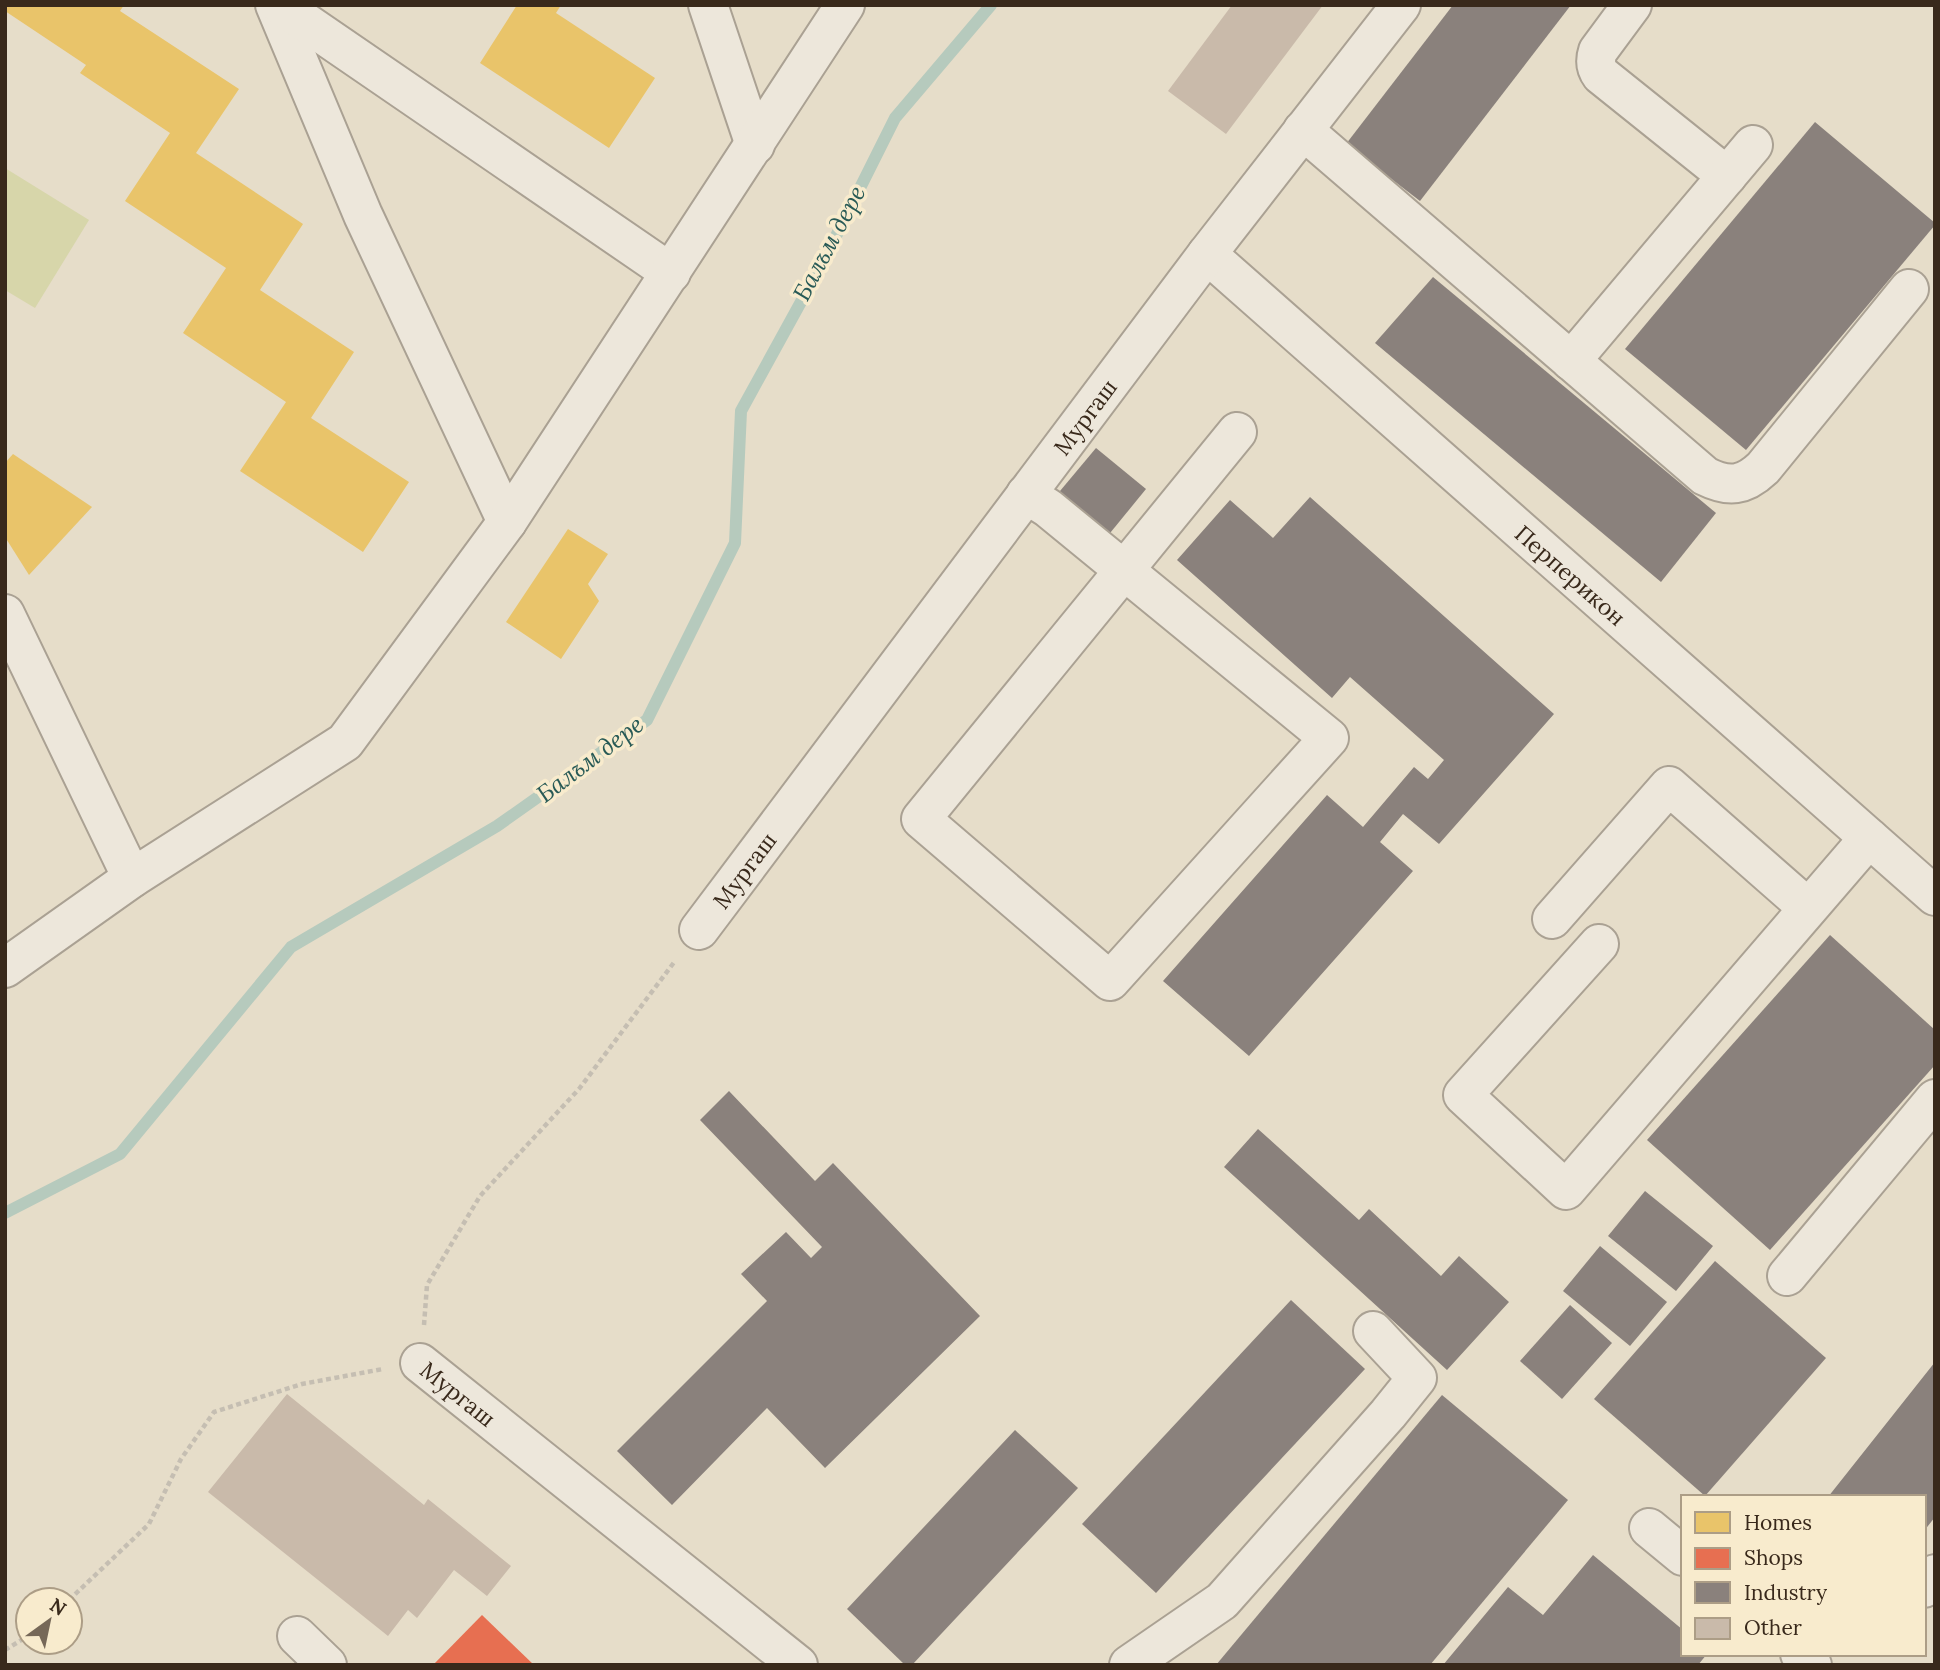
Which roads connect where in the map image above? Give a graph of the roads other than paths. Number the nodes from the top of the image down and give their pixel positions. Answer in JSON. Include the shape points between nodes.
{"nodes":[{"id":1,"x":277,"y":5,"type":"edge"},
{"id":2,"x":708,"y":5,"type":"edge"},
{"id":3,"x":845,"y":5,"type":"edge"},
{"id":4,"x":1401,"y":5,"type":"edge"},
{"id":5,"x":1632,"y":5,"type":"edge"},
{"id":6,"x":1303,"y":130,"type":"junction"},
{"id":7,"x":755,"y":145,"type":"junction"},
{"id":8,"x":1753,"y":145,"type":"dead end"},
{"id":9,"x":1727,"y":177,"type":"junction"},
{"id":10,"x":1207,"y":254,"type":"junction"},
{"id":11,"x":671,"y":273,"type":"junction"},
{"id":12,"x":1909,"y":289,"type":"dead end"},
{"id":13,"x":1572,"y":361,"type":"junction"},
{"id":14,"x":1237,"y":432,"type":"dead end"},
{"id":15,"x":1026,"y":494,"type":"junction"},
{"id":16,"x":507,"y":522,"type":"junction"},
{"id":17,"x":1124,"y":570,"type":"junction"},
{"id":18,"x":5,"y":614,"type":"edge"},
{"id":19,"x":1869,"y":838,"type":"junction"},
{"id":20,"x":132,"y":878,"type":"junction"},
{"id":21,"x":1935,"y":896,"type":"edge"},
{"id":22,"x":1808,"y":908,"type":"junction"},
{"id":23,"x":1552,"y":919,"type":"dead end"},
{"id":24,"x":699,"y":930,"type":"road end"},
{"id":25,"x":1599,"y":944,"type":"dead end"},
{"id":26,"x":5,"y":968,"type":"edge"},
{"id":27,"x":1935,"y":1099,"type":"edge"},
{"id":28,"x":1787,"y":1276,"type":"dead end"},
{"id":29,"x":1373,"y":1331,"type":"dead end"},
{"id":30,"x":420,"y":1363,"type":"road end"},
{"id":31,"x":1649,"y":1528,"type":"dead end"},
{"id":32,"x":1681,"y":1554,"type":"edge"},
{"id":33,"x":297,"y":1636,"type":"dead end"},
{"id":34,"x":327,"y":1665,"type":"edge"},
{"id":35,"x":798,"y":1665,"type":"edge"},
{"id":36,"x":1129,"y":1665,"type":"edge"}],
"edges":[{"from":1,"to":11,"type":"street"},
{"from":1,"to":16,"type":"street","via":[[358,204]]},
{"from":2,"to":7,"type":"street"},
{"from":3,"to":7,"type":"street"},
{"from":4,"to":6,"type":"street","name":"Мургаш"},
{"from":5,"to":9,"type":"street","via":[[1598,51],[1597,69]]},
{"from":6,"to":10,"type":"street","name":"Мургаш"},
{"from":6,"to":13,"type":"street"},
{"from":7,"to":11,"type":"street"},
{"from":8,"to":9,"type":"street"},
{"from":9,"to":13,"type":"street"},
{"from":10,"to":15,"type":"street","name":"Мургаш"},
{"from":10,"to":19,"type":"street","name":"Перперикон"},
{"from":11,"to":16,"type":"street"},
{"from":12,"to":13,"type":"street","via":[[1763,468],[1742,482],[1729,484],[1705,476]]},
{"from":14,"to":17,"type":"street"},
{"from":15,"to":17,"type":"street"},
{"from":15,"to":24,"type":"street","name":"Мургаш"},
{"from":16,"to":20,"type":"street","via":[[345,741]]},
{"from":17,"to":17,"type":"street","via":[[1329,738],[1110,981],[922,819]]},
{"from":18,"to":20,"type":"street"},
{"from":19,"to":21,"type":"street","name":"Перперикон"},
{"from":19,"to":22,"type":"street"},
{"from":20,"to":26,"type":"street"},
{"from":22,"to":23,"type":"street","via":[[1669,786]]},
{"from":22,"to":25,"type":"street","via":[[1566,1190],[1463,1095]]},
{"from":27,"to":28,"type":"street"},
{"from":29,"to":36,"type":"street","via":[[1417,1378],[1222,1601]]},
{"from":30,"to":35,"type":"street","name":"Мургаш"},
{"from":31,"to":32,"type":"street"},
{"from":33,"to":34,"type":"street"}]}
